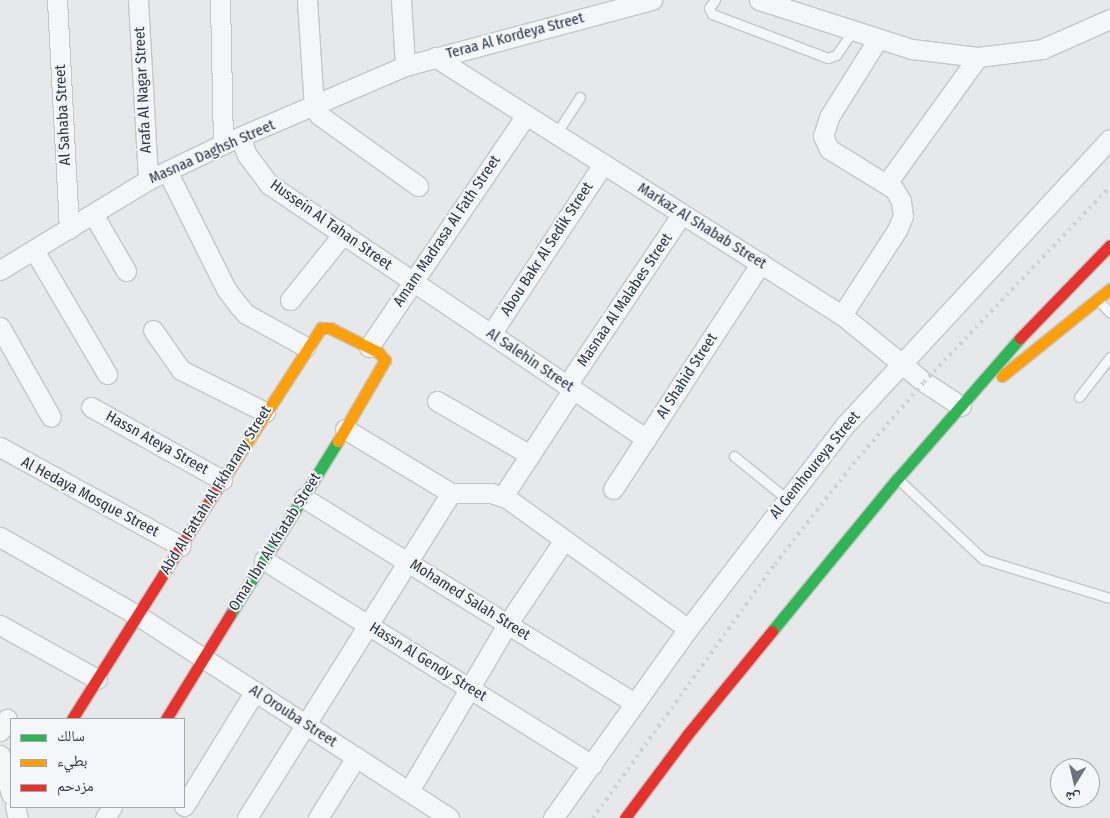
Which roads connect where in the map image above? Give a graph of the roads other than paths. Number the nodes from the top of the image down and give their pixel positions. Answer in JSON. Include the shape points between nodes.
{"nodes":[{"id":1,"x":57,"y":0,"type":"edge"},
{"id":2,"x":138,"y":0,"type":"edge"},
{"id":3,"x":220,"y":0,"type":"edge"},
{"id":4,"x":307,"y":0,"type":"edge"},
{"id":5,"x":401,"y":0,"type":"edge"},
{"id":6,"x":652,"y":0,"type":"edge"},
{"id":7,"x":715,"y":0,"type":"edge"},
{"id":8,"x":759,"y":0,"type":"edge"},
{"id":9,"x":1110,"y":20,"type":"edge"},
{"id":10,"x":853,"y":32,"type":"junction"},
{"id":11,"x":878,"y":39,"type":"junction"},
{"id":12,"x":978,"y":57,"type":"junction"},
{"id":13,"x":435,"y":58,"type":"junction"},
{"id":14,"x":405,"y":66,"type":"junction"},
{"id":15,"x":580,"y":97,"type":"dead end"},
{"id":16,"x":314,"y":107,"type":"junction"},
{"id":17,"x":526,"y":115,"type":"junction"},
{"id":18,"x":556,"y":134,"type":"junction"},
{"id":19,"x":1110,"y":139,"type":"edge"},
{"id":20,"x":231,"y":140,"type":"junction"},
{"id":21,"x":603,"y":164,"type":"junction"},
{"id":22,"x":167,"y":171,"type":"junction"},
{"id":23,"x":148,"y":180,"type":"junction"},
{"id":24,"x":887,"y":183,"type":"junction"},
{"id":25,"x":418,"y":186,"type":"dead end"},
{"id":26,"x":93,"y":214,"type":"junction"},
{"id":27,"x":682,"y":214,"type":"junction"},
{"id":28,"x":69,"y":229,"type":"junction"},
{"id":29,"x":343,"y":234,"type":"junction"},
{"id":30,"x":1110,"y":245,"type":"edge"},
{"id":31,"x":34,"y":250,"type":"junction"},
{"id":32,"x":760,"y":263,"type":"junction"},
{"id":33,"x":0,"y":270,"type":"edge"},
{"id":34,"x":126,"y":271,"type":"dead end"},
{"id":35,"x":413,"y":281,"type":"junction"},
{"id":36,"x":1110,"y":289,"type":"edge"},
{"id":37,"x":1097,"y":299,"type":"junction"},
{"id":38,"x":290,"y":300,"type":"dead end"},
{"id":39,"x":1110,"y":313,"type":"edge"},
{"id":40,"x":842,"y":316,"type":"junction"},
{"id":41,"x":0,"y":327,"type":"edge"},
{"id":42,"x":153,"y":330,"type":"dead end"},
{"id":43,"x":491,"y":334,"type":"junction"},
{"id":44,"x":306,"y":346,"type":"junction"},
{"id":45,"x":369,"y":347,"type":"junction"},
{"id":46,"x":1110,"y":357,"type":"edge"},
{"id":47,"x":384,"y":364,"type":"joint"},
{"id":48,"x":902,"y":364,"type":"junction"},
{"id":49,"x":107,"y":374,"type":"dead end"},
{"id":50,"x":570,"y":387,"type":"junction"},
{"id":51,"x":1079,"y":397,"type":"dead end"},
{"id":52,"x":437,"y":401,"type":"dead end"},
{"id":53,"x":961,"y":406,"type":"junction"},
{"id":54,"x":91,"y":407,"type":"dead end"},
{"id":55,"x":265,"y":412,"type":"junction"},
{"id":56,"x":51,"y":417,"type":"dead end"},
{"id":57,"x":345,"y":429,"type":"junction"},
{"id":58,"x":646,"y":439,"type":"junction"},
{"id":59,"x":0,"y":447,"type":"edge"},
{"id":60,"x":530,"y":455,"type":"junction"},
{"id":61,"x":734,"y":456,"type":"dead end"},
{"id":62,"x":897,"y":479,"type":"junction"},
{"id":63,"x":222,"y":480,"type":"junction"},
{"id":64,"x":613,"y":489,"type":"dead end"},
{"id":65,"x":451,"y":493,"type":"junction"},
{"id":66,"x":504,"y":496,"type":"junction"},
{"id":67,"x":304,"y":498,"type":"junction"},
{"id":68,"x":787,"y":499,"type":"junction"},
{"id":69,"x":0,"y":537,"type":"edge"},
{"id":70,"x":564,"y":540,"type":"junction"},
{"id":71,"x":181,"y":546,"type":"junction"},
{"id":72,"x":264,"y":560,"type":"junction"},
{"id":73,"x":408,"y":561,"type":"junction"},
{"id":74,"x":1110,"y":598,"type":"edge"},
{"id":75,"x":137,"y":615,"type":"junction"},
{"id":76,"x":508,"y":623,"type":"junction"},
{"id":77,"x":0,"y":625,"type":"edge"},
{"id":78,"x":368,"y":625,"type":"junction"},
{"id":79,"x":688,"y":629,"type":"junction"},
{"id":80,"x":204,"y":658,"type":"junction"},
{"id":81,"x":97,"y":679,"type":"junction"},
{"id":82,"x":470,"y":688,"type":"junction"},
{"id":83,"x":255,"y":691,"type":"junction"},
{"id":84,"x":635,"y":703,"type":"junction"},
{"id":85,"x":73,"y":718,"type":"edge"},
{"id":86,"x":167,"y":718,"type":"edge"},
{"id":87,"x":305,"y":724,"type":"junction"},
{"id":88,"x":0,"y":755,"type":"edge"},
{"id":89,"x":356,"y":757,"type":"junction"},
{"id":90,"x":592,"y":765,"type":"junction"},
{"id":91,"x":10,"y":790,"type":"edge"},
{"id":92,"x":409,"y":792,"type":"junction"},
{"id":93,"x":185,"y":804,"type":"edge"},
{"id":94,"x":423,"y":811,"type":"edge"},
{"id":95,"x":247,"y":818,"type":"edge"},
{"id":96,"x":318,"y":818,"type":"edge"},
{"id":97,"x":449,"y":818,"type":"edge"},
{"id":98,"x":553,"y":818,"type":"edge"},
{"id":99,"x":626,"y":818,"type":"edge"}],
"edges":[{"from":1,"to":28,"type":"street","name":"Al Sahaba Street"},
{"from":2,"to":23,"type":"street","name":"Arafa Al Nagar Street"},
{"from":3,"to":20,"type":"street"},
{"from":4,"to":16,"type":"street"},
{"from":5,"to":14,"type":"street"},
{"from":6,"to":13,"type":"street","name":"Teraa Al Kordeya Street"},
{"from":7,"to":10,"type":"lane","via":[[709,8],[712,14],[828,58],[836,55]]},
{"from":8,"to":10,"type":"street"},
{"from":9,"to":12,"type":"street","via":[[1042,49]]},
{"from":10,"to":11,"type":"street"},
{"from":11,"to":12,"type":"street","via":[[912,49]]},
{"from":11,"to":24,"type":"street","via":[[829,117],[823,136],[829,149]]},
{"from":12,"to":24,"type":"street"},
{"from":13,"to":14,"type":"street","name":"Masnaa Daghsh Street"},
{"from":13,"to":17,"type":"street","name":"Markaz Al Shabab Street"},
{"from":14,"to":16,"type":"street","name":"Masnaa Daghsh Street"},
{"from":15,"to":18,"type":"lane"},
{"from":16,"to":20,"type":"street","name":"Masnaa Daghsh Street"},
{"from":16,"to":25,"type":"street","via":[[326,122]]},
{"from":17,"to":18,"type":"street","name":"Markaz Al Shabab Street"},
{"from":17,"to":35,"type":"street","name":"Amam Madrasa Al Fath Street"},
{"from":18,"to":21,"type":"street","name":"Markaz Al Shabab Street"},
{"from":19,"to":48,"type":"street","name":"Al Gemhoureya Street"},
{"from":20,"to":22,"type":"street","name":"Masnaa Daghsh Street"},
{"from":20,"to":29,"type":"street","name":"Hussein Al Tahan Street","via":[[270,185]]},
{"from":21,"to":27,"type":"street","name":"Markaz Al Shabab Street"},
{"from":21,"to":43,"type":"street","name":"Abou Bakr Al Sedik Street"},
{"from":22,"to":23,"type":"street","name":"Masnaa Daghsh Street"},
{"from":22,"to":44,"type":"street","via":[[226,289],[239,306],[246,314]]},
{"from":23,"to":26,"type":"street","name":"Masnaa Daghsh Street"},
{"from":24,"to":40,"type":"street","via":[[901,201],[903,216]]},
{"from":26,"to":28,"type":"street","name":"Masnaa Daghsh Street"},
{"from":26,"to":34,"type":"street"},
{"from":27,"to":32,"type":"street","name":"Markaz Al Shabab Street"},
{"from":27,"to":50,"type":"street","name":"Masnaa Al Malabes Street"},
{"from":28,"to":31,"type":"street","name":"Masnaa Daghsh Street"},
{"from":29,"to":35,"type":"street","name":"Hussein Al Tahan Street"},
{"from":29,"to":38,"type":"street"},
{"from":30,"to":53,"type":"street","via":[[1062,292]]},
{"from":31,"to":33,"type":"street","name":"Masnaa Daghsh Street"},
{"from":31,"to":49,"type":"street"},
{"from":32,"to":40,"type":"street","name":"Markaz Al Shabab Street"},
{"from":32,"to":58,"type":"street","name":"Al Shahid Street"},
{"from":35,"to":43,"type":"street","name":"Al Salehin Street"},
{"from":35,"to":45,"type":"street","name":"Amam Madrasa Al Fath Street"},
{"from":36,"to":37,"type":"street"},
{"from":37,"to":39,"type":"lane"},
{"from":37,"to":53,"type":"street"},
{"from":40,"to":48,"type":"street","name":"Markaz Al Shabab Street"},
{"from":41,"to":56,"type":"street"},
{"from":42,"to":55,"type":"street","via":[[181,370]]},
{"from":43,"to":50,"type":"street","name":"Al Salehin Street"},
{"from":44,"to":45,"type":"street","name":"Abd Al Fattah Al Fkharany Street","via":[[325,327]]},
{"from":44,"to":55,"type":"street","name":"Abd Al Fattah Al Fkharany Street"},
{"from":45,"to":47,"type":"street","name":"Abd Al Fattah Al Fkharany Street","via":[[383,356]]},
{"from":46,"to":51,"type":"lane"},
{"from":47,"to":57,"type":"street","name":"Omar Ibn Al Khatab Street"},
{"from":48,"to":53,"type":"street","name":"Markaz Al Shabab Street"},
{"from":48,"to":68,"type":"street","name":"Al Gemhoureya Street","via":[[846,424]]},
{"from":50,"to":58,"type":"street","name":"Al Salehin Street"},
{"from":50,"to":60,"type":"street","name":"Masnaa Al Malabes Street"},
{"from":52,"to":60,"type":"street"},
{"from":53,"to":62,"type":"street"},
{"from":54,"to":63,"type":"street","name":"Hassn Ateya Street"},
{"from":55,"to":63,"type":"street","name":"Abd Al Fattah Al Fkharany Street"},
{"from":57,"to":65,"type":"street"},
{"from":57,"to":67,"type":"street","name":"Omar Ibn Al Khatab Street"},
{"from":58,"to":64,"type":"street","name":"Al Shahid Street"},
{"from":59,"to":71,"type":"street","name":"Al Hedaya Mosque Street"},
{"from":60,"to":66,"type":"street","name":"Masnaa Al Malabes Street"},
{"from":61,"to":68,"type":"lane"},
{"from":62,"to":74,"type":"lane","via":[[983,559]]},
{"from":62,"to":99,"type":"street","via":[[687,735]]},
{"from":63,"to":71,"type":"street","name":"Abd Al Fattah Al Fkharany Street"},
{"from":65,"to":66,"type":"street"},
{"from":65,"to":73,"type":"street"},
{"from":66,"to":70,"type":"street"},
{"from":67,"to":72,"type":"street","name":"Omar Ibn Al Khatab Street"},
{"from":67,"to":73,"type":"street","name":"Mohamed Salah Street"},
{"from":68,"to":79,"type":"street","name":"Al Gemhoureya Street"},
{"from":69,"to":75,"type":"street","name":"Al Orouba Street"},
{"from":70,"to":76,"type":"street"},
{"from":70,"to":79,"type":"street"},
{"from":71,"to":75,"type":"street","name":"Abd Al Fattah Al Fkharany Street"},
{"from":72,"to":78,"type":"street","name":"Hassn Al Gendy Street"},
{"from":72,"to":80,"type":"street","name":"Omar Ibn Al Khatab Street"},
{"from":73,"to":76,"type":"street","name":"Mohamed Salah Street"},
{"from":73,"to":78,"type":"street"},
{"from":75,"to":80,"type":"street","name":"Al Orouba Street"},
{"from":75,"to":81,"type":"street","name":"Abd Al Fattah Al Fkharany Street"},
{"from":76,"to":82,"type":"street"},
{"from":76,"to":84,"type":"street","name":"Mohamed Salah Street"},
{"from":77,"to":81,"type":"street"},
{"from":78,"to":82,"type":"street","name":"Hassn Al Gendy Street"},
{"from":78,"to":87,"type":"street"},
{"from":79,"to":84,"type":"street","name":"Al Gemhoureya Street"},
{"from":80,"to":83,"type":"street","name":"Al Orouba Street"},
{"from":80,"to":86,"type":"street","name":"Omar Ibn Al Khatab Street"},
{"from":81,"to":85,"type":"street","name":"Abd Al Fattah Al Fkharany Street"},
{"from":82,"to":90,"type":"street","name":"Hassn Al Gendy Street"},
{"from":82,"to":92,"type":"street"},
{"from":83,"to":87,"type":"street","name":"Al Orouba Street"},
{"from":83,"to":93,"type":"street"},
{"from":84,"to":90,"type":"street","name":"Al Gemhoureya Street"},
{"from":87,"to":89,"type":"street","name":"Al Orouba Street"},
{"from":87,"to":95,"type":"street"},
{"from":88,"to":91,"type":"street"},
{"from":89,"to":92,"type":"street","name":"Al Orouba Street"},
{"from":89,"to":96,"type":"street"},
{"from":90,"to":98,"type":"street","name":"Al Gemhoureya Street"},
{"from":92,"to":94,"type":"street","name":"Al Orouba Street"},
{"from":94,"to":97,"type":"street","name":"Al Orouba Street"}]}
